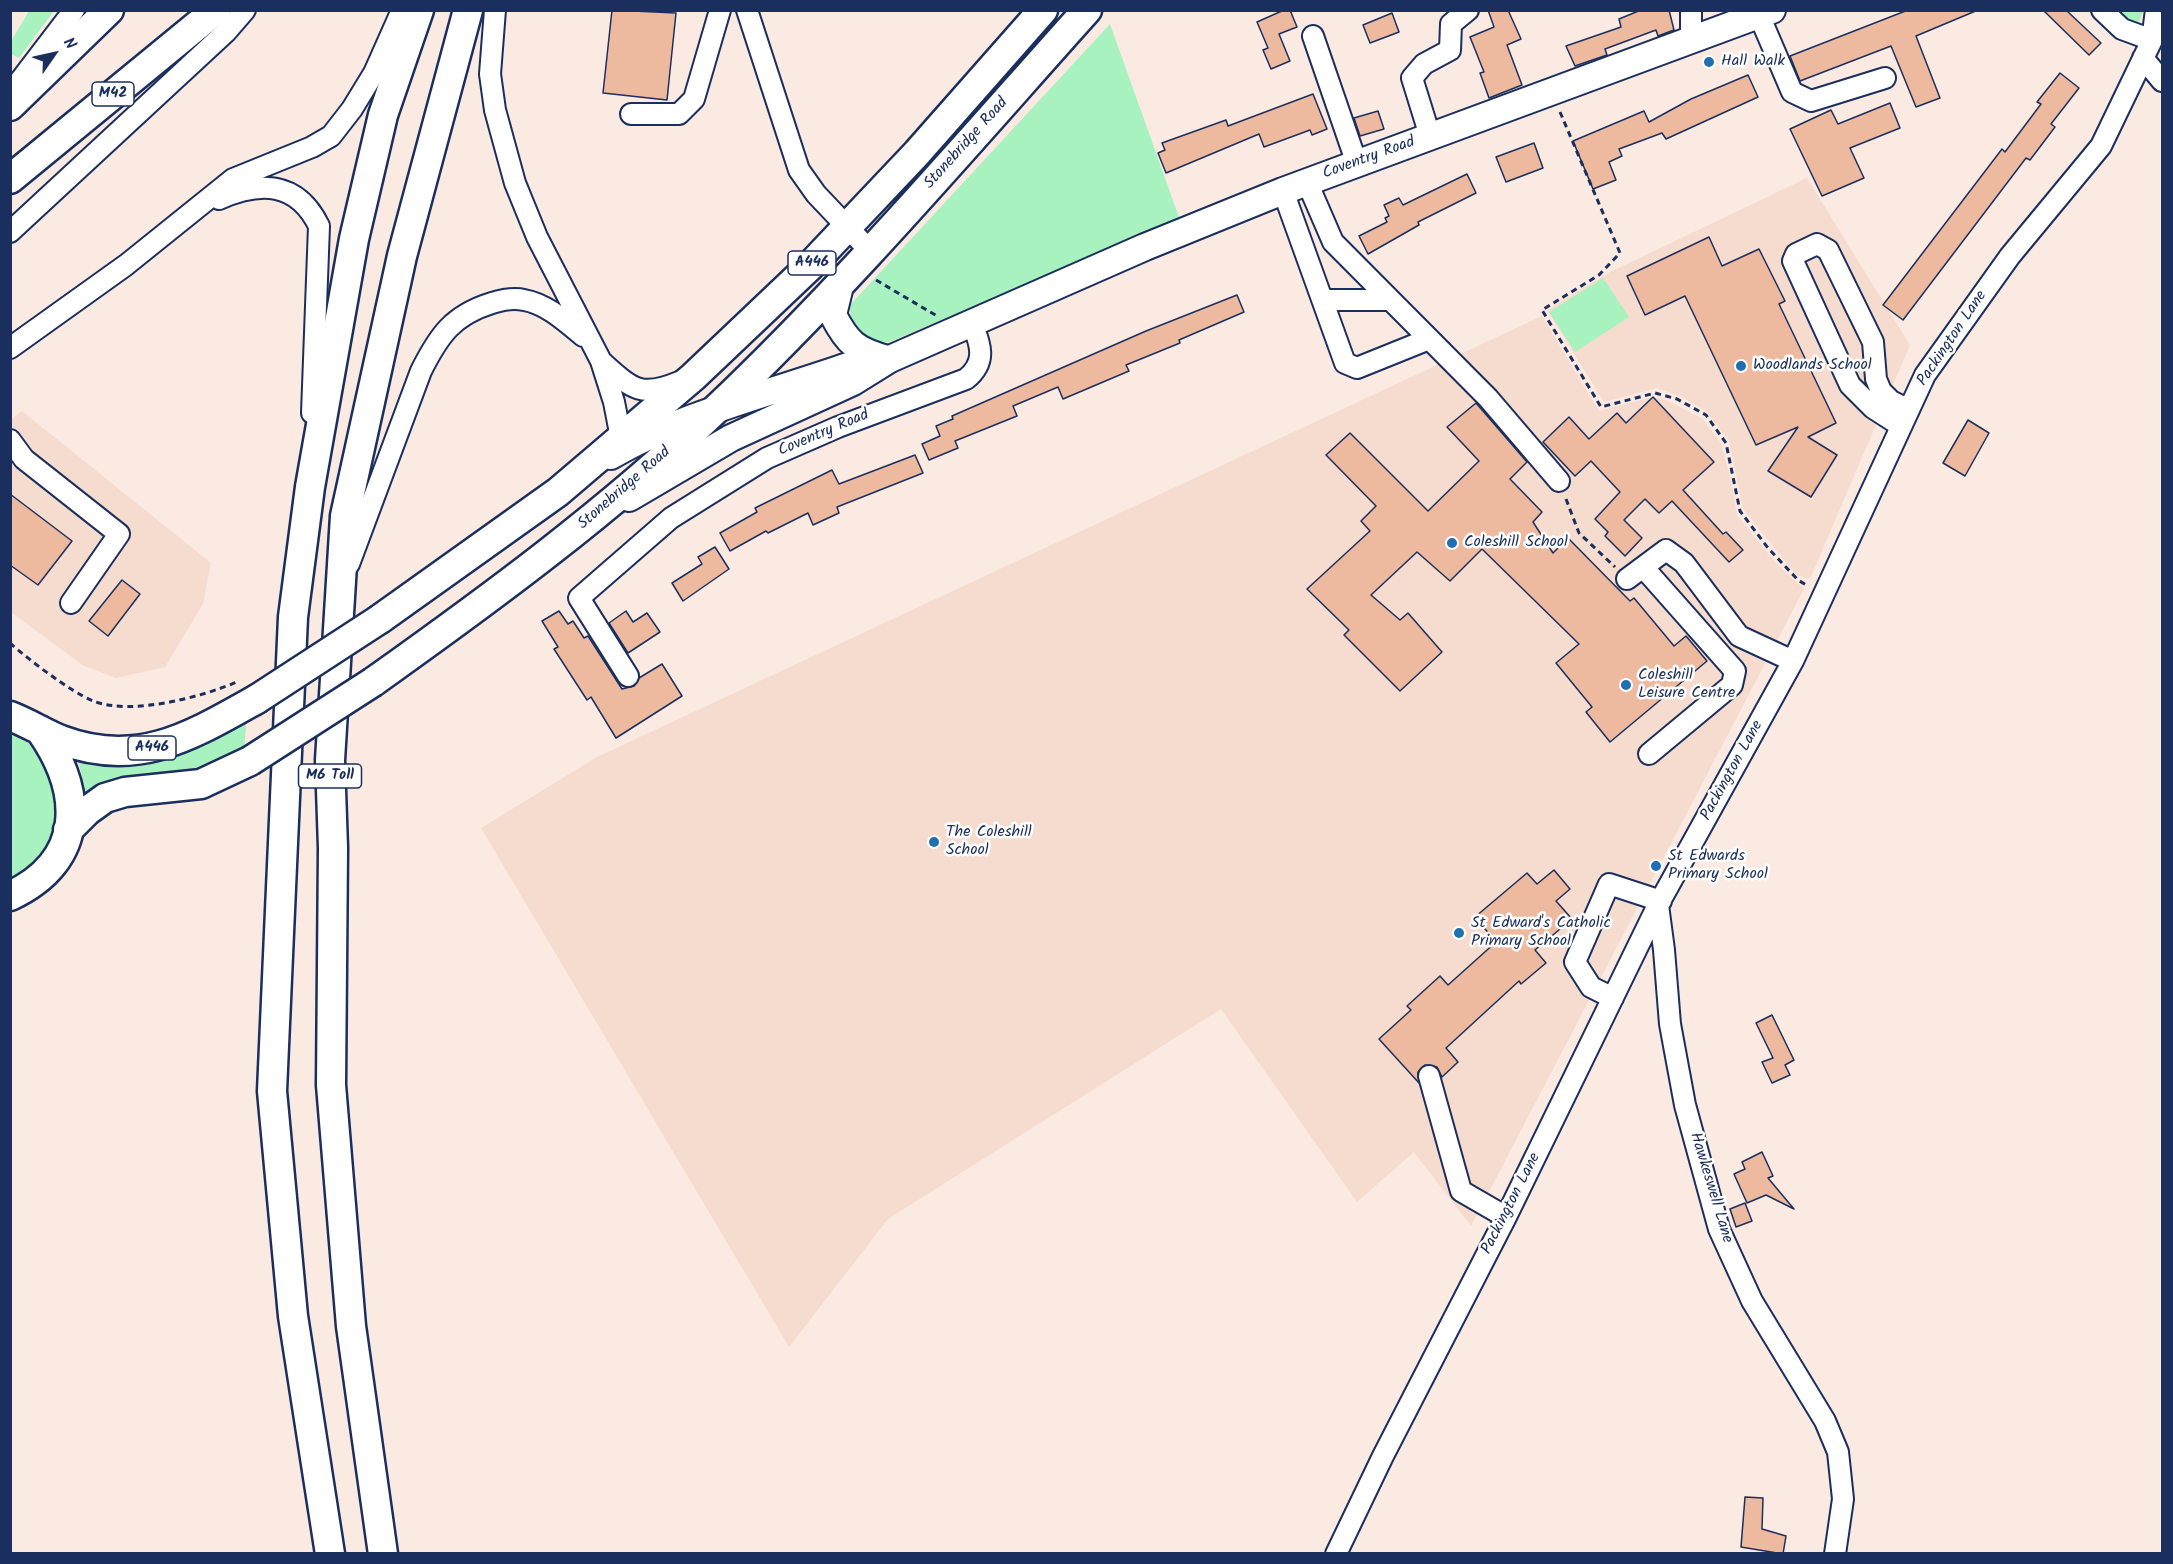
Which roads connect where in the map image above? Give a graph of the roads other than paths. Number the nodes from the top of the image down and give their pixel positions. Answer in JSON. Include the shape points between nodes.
{"nodes":[{"id":1,"x":74,"y":10,"type":"edge"},
{"id":2,"x":109,"y":10,"type":"edge"},
{"id":3,"x":216,"y":10,"type":"edge"},
{"id":4,"x":245,"y":10,"type":"edge"},
{"id":5,"x":402,"y":10,"type":"edge"},
{"id":6,"x":419,"y":10,"type":"edge"},
{"id":7,"x":468,"y":10,"type":"edge"},
{"id":8,"x":495,"y":10,"type":"edge"},
{"id":9,"x":720,"y":10,"type":"edge"},
{"id":10,"x":747,"y":10,"type":"edge"},
{"id":11,"x":1043,"y":10,"type":"edge"},
{"id":12,"x":1087,"y":10,"type":"edge"},
{"id":13,"x":1468,"y":10,"type":"edge"},
{"id":14,"x":1691,"y":10,"type":"edge"},
{"id":15,"x":2102,"y":10,"type":"edge"},
{"id":16,"x":2156,"y":10,"type":"edge"},
{"id":17,"x":1766,"y":13,"type":"edge"},
{"id":18,"x":1313,"y":36,"type":"dead end"},
{"id":19,"x":1691,"y":41,"type":"junction"},
{"id":20,"x":2148,"y":49,"type":"junction"},
{"id":21,"x":1885,"y":78,"type":"dead end"},
{"id":22,"x":2163,"y":81,"type":"edge"},
{"id":23,"x":10,"y":94,"type":"edge"},
{"id":24,"x":10,"y":106,"type":"edge"},
{"id":25,"x":631,"y":114,"type":"dead end"},
{"id":26,"x":1430,"y":136,"type":"junction"},
{"id":27,"x":1357,"y":164,"type":"junction"},
{"id":28,"x":10,"y":179,"type":"edge"},
{"id":29,"x":1295,"y":186,"type":"junction"},
{"id":30,"x":197,"y":208,"type":"junction"},
{"id":31,"x":846,"y":227,"type":"junction"},
{"id":32,"x":10,"y":232,"type":"edge"},
{"id":33,"x":869,"y":263,"type":"junction"},
{"id":34,"x":840,"y":286,"type":"junction"},
{"id":35,"x":1324,"y":300,"type":"junction"},
{"id":36,"x":1390,"y":300,"type":"junction"},
{"id":37,"x":966,"y":325,"type":"junction"},
{"id":38,"x":588,"y":339,"type":"junction"},
{"id":39,"x":1429,"y":339,"type":"junction"},
{"id":40,"x":10,"y":348,"type":"edge"},
{"id":41,"x":890,"y":359,"type":"junction"},
{"id":42,"x":601,"y":361,"type":"junction"},
{"id":43,"x":693,"y":377,"type":"junction"},
{"id":44,"x":712,"y":412,"type":"junction"},
{"id":45,"x":1905,"y":418,"type":"junction"},
{"id":46,"x":621,"y":438,"type":"junction"},
{"id":47,"x":10,"y":440,"type":"edge"},
{"id":48,"x":1559,"y":481,"type":"road end"},
{"id":49,"x":310,"y":487,"type":"junction"},
{"id":50,"x":558,"y":492,"type":"junction"},
{"id":51,"x":590,"y":521,"type":"junction"},
{"id":52,"x":1643,"y":567,"type":"junction"},
{"id":53,"x":1627,"y":579,"type":"road end"},
{"id":54,"x":341,"y":585,"type":"junction"},
{"id":55,"x":71,"y":603,"type":"dead end"},
{"id":56,"x":1715,"y":606,"type":"junction"},
{"id":57,"x":1692,"y":622,"type":"junction"},
{"id":58,"x":1793,"y":661,"type":"junction"},
{"id":59,"x":628,"y":676,"type":"dead end"},
{"id":60,"x":10,"y":716,"type":"edge"},
{"id":61,"x":40,"y":730,"type":"junction"},
{"id":62,"x":1649,"y":754,"type":"dead end"},
{"id":63,"x":68,"y":830,"type":"junction"},
{"id":64,"x":11,"y":896,"type":"edge"},
{"id":65,"x":1659,"y":903,"type":"junction"},
{"id":66,"x":1613,"y":998,"type":"junction"},
{"id":67,"x":1429,"y":1076,"type":"dead end"},
{"id":68,"x":1506,"y":1217,"type":"junction"},
{"id":69,"x":330,"y":1554,"type":"edge"},
{"id":70,"x":383,"y":1554,"type":"edge"},
{"id":71,"x":1336,"y":1554,"type":"edge"},
{"id":72,"x":1836,"y":1554,"type":"edge"}],
"edges":[{"from":1,"to":23,"type":"street"},
{"from":2,"to":24,"type":"highway"},
{"from":3,"to":28,"type":"highway","number":"M42"},
{"from":4,"to":32,"type":"street"},
{"from":5,"to":30,"type":"street","via":[[374,73],[331,136],[233,178]]},
{"from":6,"to":49,"type":"highway","number":"M6 Toll","via":[[383,115],[354,240]]},
{"from":7,"to":54,"type":"highway","number":"M6 Toll","via":[[400,268],[345,516]]},
{"from":8,"to":38,"type":"street","via":[[490,74],[495,110],[515,183]]},
{"from":9,"to":25,"type":"street","via":[[694,99],[679,114]]},
{"from":10,"to":31,"type":"street","via":[[799,170]]},
{"from":11,"to":31,"type":"highway","name":"Stonebridge Road","number":"A446"},
{"from":12,"to":33,"type":"highway","name":"Stonebridge Road","number":"A446"},
{"from":13,"to":26,"type":"street","via":[[1451,24],[1450,50],[1424,64],[1412,78]]},
{"from":14,"to":19,"type":"street"},
{"from":15,"to":20,"type":"street"},
{"from":16,"to":20,"type":"street","name":"Packington Lane"},
{"from":17,"to":19,"type":"main road","name":"Coventry Road"},
{"from":17,"to":21,"type":"street","via":[[1792,92],[1811,101]]},
{"from":18,"to":27,"type":"street"},
{"from":19,"to":26,"type":"main road","name":"Coventry Road"},
{"from":20,"to":22,"type":"street"},
{"from":20,"to":45,"type":"street","name":"Packington Lane","via":[[2101,146],[2010,256],[1925,375]]},
{"from":26,"to":27,"type":"main road","name":"Coventry Road"},
{"from":27,"to":29,"type":"main road","name":"Coventry Road"},
{"from":29,"to":35,"type":"street"},
{"from":29,"to":36,"type":"street","via":[[1333,242]]},
{"from":29,"to":37,"type":"main road","name":"Coventry Road"},
{"from":30,"to":40,"type":"street","via":[[126,265]]},
{"from":30,"to":49,"type":"street","via":[[242,189],[268,187],[292,193],[311,210],[319,226]]},
{"from":31,"to":33,"type":"street"},
{"from":31,"to":43,"type":"highway","name":"Stonebridge Road","number":"A446"},
{"from":33,"to":34,"type":"highway","name":"Stonebridge Road","number":"A446"},
{"from":34,"to":41,"type":"main road","via":[[833,315],[845,338],[862,351]]},
{"from":34,"to":44,"type":"highway","name":"Stonebridge Road","number":"A446"},
{"from":35,"to":36,"type":"street"},
{"from":35,"to":39,"type":"street","via":[[1345,363],[1351,366],[1357,368]]},
{"from":36,"to":39,"type":"street"},
{"from":37,"to":41,"type":"main road","name":"Coventry Road"},
{"from":37,"to":59,"type":"street","name":"Coventry Road","via":[[981,346],[981,361],[966,379],[767,458],[670,518],[579,598]]},
{"from":38,"to":42,"type":"street"},
{"from":38,"to":54,"type":"street","via":[[552,311],[524,300],[501,300],[474,309],[451,324],[421,370]]},
{"from":39,"to":48,"type":"street"},
{"from":41,"to":44,"type":"main road","via":[[848,366]]},
{"from":41,"to":51,"type":"main road","via":[[853,382],[731,438]]},
{"from":42,"to":43,"type":"street","via":[[635,388],[657,391]]},
{"from":42,"to":46,"type":"street"},
{"from":43,"to":46,"type":"highway","name":"Stonebridge Road","number":"A446"},
{"from":44,"to":50,"type":"main road","via":[[647,437]]},
{"from":44,"to":51,"type":"highway","name":"Stonebridge Road","number":"A446"},
{"from":45,"to":45,"type":"street","via":[[1874,408],[1850,385],[1793,261],[1796,254],[1816,244],[1828,250],[1873,342],[1881,391]]},
{"from":45,"to":58,"type":"street","name":"Packington Lane"},
{"from":46,"to":50,"type":"highway","name":"Stonebridge Road","number":"A446"},
{"from":47,"to":55,"type":"street","via":[[24,459],[119,534]]},
{"from":49,"to":69,"type":"highway","number":"M6 Toll","via":[[293,617],[272,1091],[293,1316]]},
{"from":50,"to":61,"type":"highway","name":"Stonebridge Road","number":"A446","bridge":true,"via":[[380,619],[251,689],[191,736],[140,751],[94,749]]},
{"from":51,"to":63,"type":"highway","name":"Stonebridge Road","number":"A446","bridge":true,"via":[[501,591],[373,682],[250,761],[201,784],[124,792],[105,798]]},
{"from":52,"to":53,"type":"street"},
{"from":52,"to":56,"type":"street","via":[[1666,550],[1684,563]]},
{"from":52,"to":57,"type":"street"},
{"from":54,"to":70,"type":"highway","number":"M6 Toll","via":[[330,760],[331,1085],[351,1326]]},
{"from":56,"to":57,"type":"street"},
{"from":56,"to":58,"type":"street","via":[[1739,636]]},
{"from":57,"to":62,"type":"street","via":[[1731,665],[1735,678],[1732,685]]},
{"from":58,"to":65,"type":"street","name":"Packington Lane"},
{"from":60,"to":61,"type":"highway","number":"A446"},
{"from":61,"to":63,"type":"highway","number":"A446","via":[[68,783]]},
{"from":63,"to":64,"type":"highway","number":"A446","via":[[51,867],[38,881]]},
{"from":65,"to":66,"type":"street","name":"Packington Lane"},
{"from":65,"to":66,"type":"street","via":[[1609,884],[1575,962],[1590,987]]},
{"from":65,"to":72,"type":"street","name":"Hawkeswell Lane","via":[[1672,1036],[1685,1105],[1719,1229],[1752,1301],[1825,1421],[1838,1452],[1843,1499]]},
{"from":66,"to":68,"type":"street","name":"Packington Lane"},
{"from":67,"to":68,"type":"street","via":[[1461,1191]]},
{"from":68,"to":71,"type":"street","name":"Packington Lane"}]}
